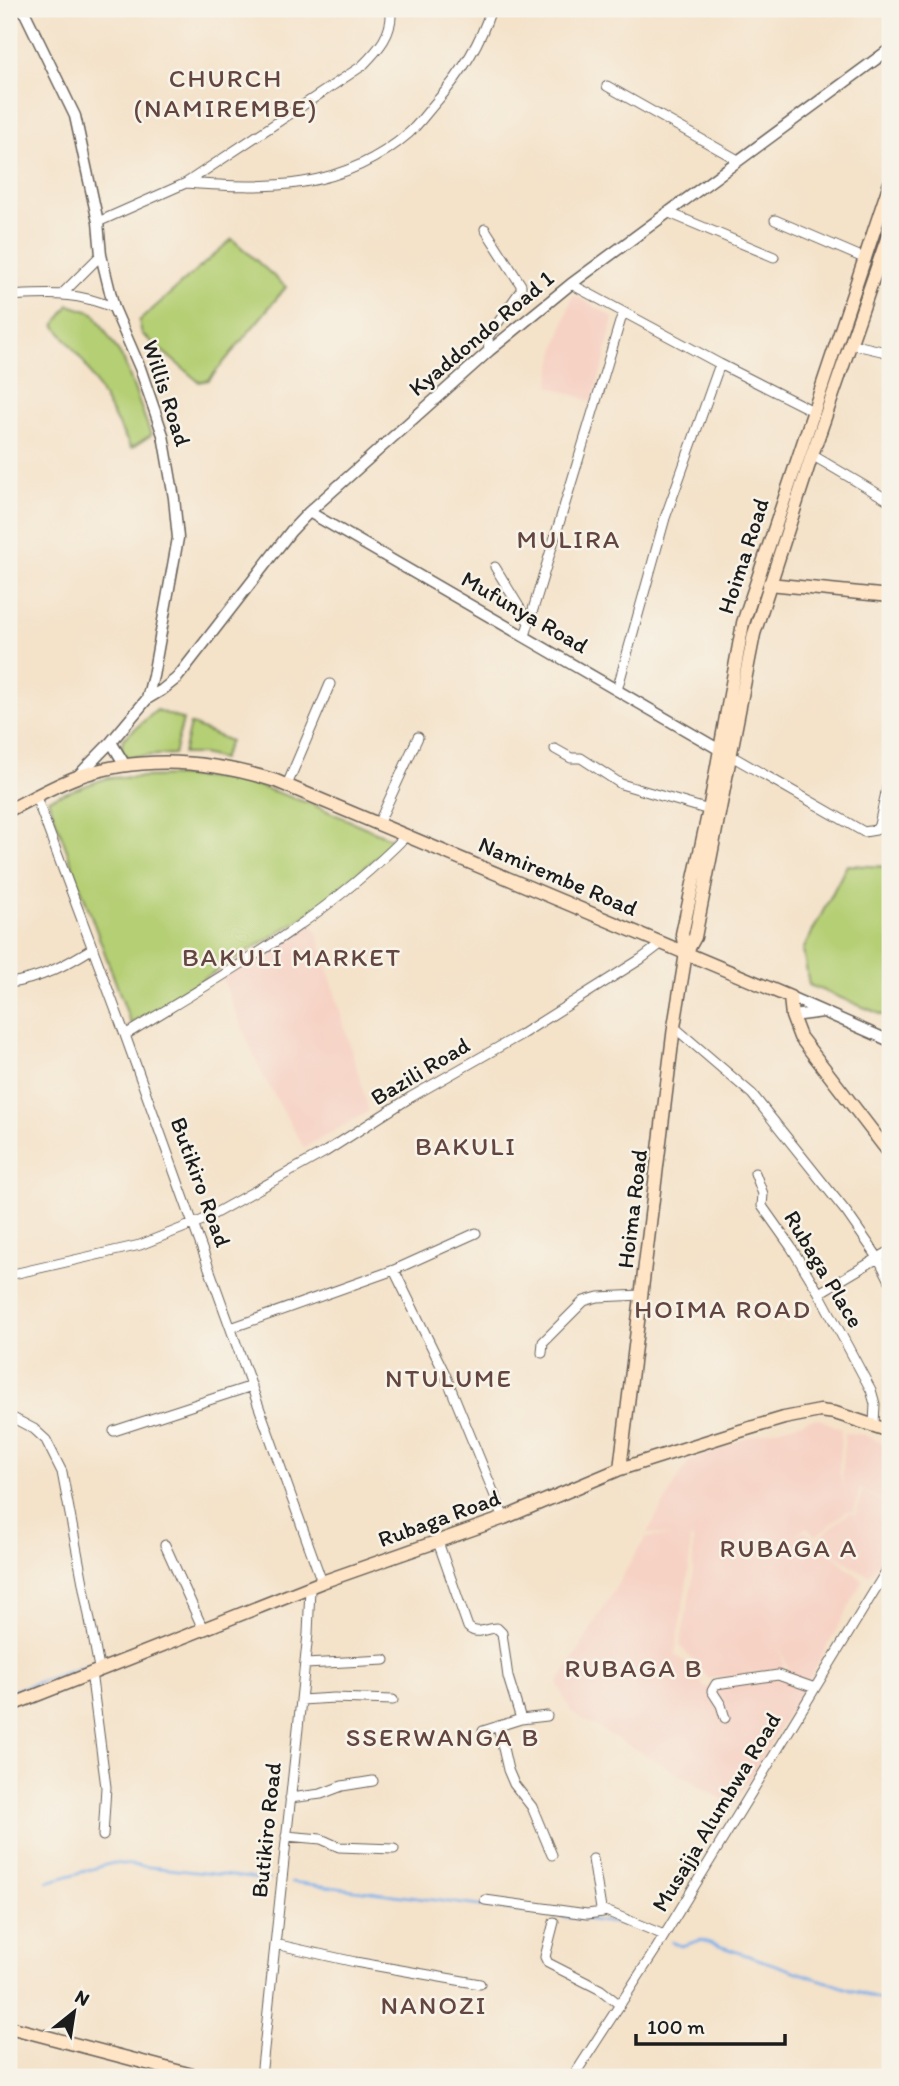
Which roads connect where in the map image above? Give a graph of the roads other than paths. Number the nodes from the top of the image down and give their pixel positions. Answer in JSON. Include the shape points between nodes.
{"nodes":[{"id":1,"x":391,"y":9,"type":"edge"},
{"id":2,"x":491,"y":9,"type":"edge"},
{"id":3,"x":25,"y":10,"type":"edge"},
{"id":4,"x":890,"y":49,"type":"edge"},
{"id":5,"x":607,"y":86,"type":"dead end"},
{"id":6,"x":738,"y":160,"type":"junction"},
{"id":7,"x":186,"y":183,"type":"junction"},
{"id":8,"x":890,"y":183,"type":"edge"},
{"id":9,"x":667,"y":212,"type":"junction"},
{"id":10,"x":775,"y":220,"type":"dead end"},
{"id":11,"x":98,"y":222,"type":"junction"},
{"id":12,"x":485,"y":229,"type":"dead end"},
{"id":13,"x":890,"y":230,"type":"edge"},
{"id":14,"x":101,"y":255,"type":"junction"},
{"id":15,"x":774,"y":257,"type":"dead end"},
{"id":16,"x":866,"y":259,"type":"junction"},
{"id":17,"x":571,"y":284,"type":"junction"},
{"id":18,"x":63,"y":293,"type":"junction"},
{"id":19,"x":9,"y":296,"type":"edge"},
{"id":20,"x":114,"y":307,"type":"junction"},
{"id":21,"x":623,"y":312,"type":"junction"},
{"id":22,"x":851,"y":344,"type":"junction"},
{"id":23,"x":489,"y":351,"type":"junction"},
{"id":24,"x":890,"y":354,"type":"edge"},
{"id":25,"x":720,"y":365,"type":"junction"},
{"id":26,"x":815,"y":412,"type":"junction"},
{"id":27,"x":812,"y":455,"type":"junction"},
{"id":28,"x":890,"y":501,"type":"edge"},
{"id":29,"x":309,"y":512,"type":"junction"},
{"id":30,"x":495,"y":567,"type":"dead end"},
{"id":31,"x":769,"y":584,"type":"junction"},
{"id":32,"x":890,"y":596,"type":"edge"},
{"id":33,"x":528,"y":622,"type":"junction"},
{"id":34,"x":525,"y":636,"type":"junction"},
{"id":35,"x":330,"y":684,"type":"dead end"},
{"id":36,"x":617,"y":690,"type":"junction"},
{"id":37,"x":147,"y":699,"type":"junction"},
{"id":38,"x":418,"y":737,"type":"dead end"},
{"id":39,"x":111,"y":742,"type":"junction"},
{"id":40,"x":555,"y":749,"type":"dead end"},
{"id":41,"x":724,"y":752,"type":"junction"},
{"id":42,"x":125,"y":765,"type":"junction"},
{"id":43,"x":890,"y":775,"type":"edge"},
{"id":44,"x":76,"y":778,"type":"junction"},
{"id":45,"x":287,"y":785,"type":"junction"},
{"id":46,"x":36,"y":797,"type":"junction"},
{"id":47,"x":9,"y":810,"type":"edge"},
{"id":48,"x":709,"y":810,"type":"junction"},
{"id":49,"x":379,"y":822,"type":"junction"},
{"id":50,"x":407,"y":835,"type":"junction"},
{"id":51,"x":662,"y":943,"type":"junction"},
{"id":52,"x":93,"y":948,"type":"junction"},
{"id":53,"x":686,"y":953,"type":"junction"},
{"id":54,"x":9,"y":983,"type":"edge"},
{"id":55,"x":790,"y":997,"type":"junction"},
{"id":56,"x":823,"y":1012,"type":"junction"},
{"id":57,"x":792,"y":1016,"type":"junction"},
{"id":58,"x":674,"y":1027,"type":"junction"},
{"id":59,"x":125,"y":1035,"type":"junction"},
{"id":60,"x":890,"y":1041,"type":"edge"},
{"id":61,"x":890,"y":1154,"type":"edge"},
{"id":62,"x":755,"y":1173,"type":"dead end"},
{"id":63,"x":193,"y":1224,"type":"junction"},
{"id":64,"x":476,"y":1233,"type":"dead end"},
{"id":65,"x":890,"y":1251,"type":"edge"},
{"id":66,"x":878,"y":1259,"type":"junction"},
{"id":67,"x":394,"y":1270,"type":"junction"},
{"id":68,"x":9,"y":1275,"type":"edge"},
{"id":69,"x":890,"y":1281,"type":"edge"},
{"id":70,"x":819,"y":1293,"type":"junction"},
{"id":71,"x":642,"y":1295,"type":"junction"},
{"id":72,"x":231,"y":1328,"type":"junction"},
{"id":73,"x":542,"y":1353,"type":"dead end"},
{"id":74,"x":252,"y":1386,"type":"junction"},
{"id":75,"x":15,"y":1419,"type":"dead end"},
{"id":76,"x":874,"y":1424,"type":"junction"},
{"id":77,"x":890,"y":1431,"type":"edge"},
{"id":78,"x":114,"y":1432,"type":"dead end"},
{"id":79,"x":620,"y":1469,"type":"junction"},
{"id":80,"x":504,"y":1518,"type":"junction"},
{"id":81,"x":438,"y":1542,"type":"junction"},
{"id":82,"x":165,"y":1545,"type":"dead end"},
{"id":83,"x":890,"y":1565,"type":"edge"},
{"id":84,"x":316,"y":1585,"type":"junction"},
{"id":85,"x":202,"y":1629,"type":"junction"},
{"id":86,"x":385,"y":1660,"type":"dead end"},
{"id":87,"x":305,"y":1664,"type":"junction"},
{"id":88,"x":95,"y":1670,"type":"junction"},
{"id":89,"x":815,"y":1688,"type":"junction"},
{"id":90,"x":301,"y":1700,"type":"junction"},
{"id":91,"x":393,"y":1700,"type":"dead end"},
{"id":92,"x":9,"y":1706,"type":"edge"},
{"id":93,"x":547,"y":1716,"type":"dead end"},
{"id":94,"x":725,"y":1718,"type":"dead end"},
{"id":95,"x":521,"y":1719,"type":"junction"},
{"id":96,"x":498,"y":1726,"type":"junction"},
{"id":97,"x":483,"y":1731,"type":"dead end"},
{"id":98,"x":373,"y":1781,"type":"dead end"},
{"id":99,"x":290,"y":1798,"type":"junction"},
{"id":100,"x":103,"y":1836,"type":"dead end"},
{"id":101,"x":286,"y":1836,"type":"junction"},
{"id":102,"x":394,"y":1849,"type":"dead end"},
{"id":103,"x":552,"y":1855,"type":"dead end"},
{"id":104,"x":593,"y":1860,"type":"dead end"},
{"id":105,"x":485,"y":1900,"type":"dead end"},
{"id":106,"x":603,"y":1912,"type":"junction"},
{"id":107,"x":554,"y":1922,"type":"dead end"},
{"id":108,"x":664,"y":1935,"type":"junction"},
{"id":109,"x":275,"y":1944,"type":"junction"},
{"id":110,"x":480,"y":1984,"type":"dead end"},
{"id":111,"x":620,"y":2005,"type":"junction"},
{"id":112,"x":9,"y":2027,"type":"edge"},
{"id":113,"x":200,"y":2077,"type":"edge"},
{"id":114,"x":261,"y":2077,"type":"edge"},
{"id":115,"x":573,"y":2077,"type":"edge"}],
"edges":[{"from":1,"to":7,"type":"street","via":[[387,37],[362,66]]},
{"from":2,"to":7,"type":"street","via":[[477,45],[447,90],[411,131],[368,162],[333,176],[287,184]]},
{"from":3,"to":11,"type":"street","name":"Willis Road","via":[[75,116]]},
{"from":4,"to":6,"type":"street","name":"Kyaddondo Road 1"},
{"from":5,"to":6,"type":"street"},
{"from":6,"to":9,"type":"street","name":"Kyaddondo Road 1"},
{"from":7,"to":11,"type":"street"},
{"from":8,"to":16,"type":"main road","name":"Hoima Road"},
{"from":9,"to":15,"type":"street"},
{"from":9,"to":17,"type":"street","name":"Kyaddondo Road 1"},
{"from":10,"to":16,"type":"street"},
{"from":11,"to":14,"type":"street","name":"Willis Road"},
{"from":12,"to":23,"type":"street","via":[[521,285],[488,337]]},
{"from":13,"to":22,"type":"main road","name":"Hoima Road"},
{"from":14,"to":18,"type":"street"},
{"from":14,"to":20,"type":"street","name":"Willis Road"},
{"from":16,"to":26,"type":"main road","name":"Hoima Road"},
{"from":17,"to":21,"type":"street"},
{"from":17,"to":23,"type":"street","name":"Kyaddondo Road 1"},
{"from":18,"to":19,"type":"street"},
{"from":18,"to":20,"type":"street"},
{"from":20,"to":37,"type":"street","name":"Willis Road","via":[[163,435],[178,538]]},
{"from":21,"to":25,"type":"street"},
{"from":21,"to":33,"type":"street"},
{"from":22,"to":24,"type":"street"},
{"from":22,"to":27,"type":"main road","name":"Hoima Road"},
{"from":23,"to":29,"type":"street","name":"Kyaddondo Road 1"},
{"from":25,"to":26,"type":"street"},
{"from":25,"to":36,"type":"street","via":[[665,518]]},
{"from":26,"to":41,"type":"main road","name":"Hoima Road","via":[[743,623]]},
{"from":27,"to":28,"type":"street"},
{"from":27,"to":31,"type":"main road","name":"Hoima Road"},
{"from":29,"to":34,"type":"street","name":"Mufunya Road"},
{"from":29,"to":37,"type":"street","name":"Kyaddondo Road 1","via":[[177,678]]},
{"from":30,"to":33,"type":"street"},
{"from":31,"to":32,"type":"main road"},
{"from":31,"to":41,"type":"main road","name":"Hoima Road"},
{"from":33,"to":34,"type":"street"},
{"from":34,"to":36,"type":"street","name":"Mufunya Road"},
{"from":35,"to":45,"type":"street"},
{"from":36,"to":41,"type":"street","name":"Mufunya Road"},
{"from":37,"to":39,"type":"street","name":"Willis Road"},
{"from":38,"to":49,"type":"street"},
{"from":39,"to":42,"type":"street"},
{"from":39,"to":44,"type":"street","name":"Willis Road"},
{"from":40,"to":48,"type":"street","via":[[581,758],[621,784]]},
{"from":41,"to":43,"type":"street","via":[[864,832],[879,825]]},
{"from":41,"to":48,"type":"main road","name":"Hoima Road"},
{"from":41,"to":53,"type":"main road","name":"Hoima Road","via":[[720,812],[695,937]]},
{"from":42,"to":44,"type":"main road","name":"Namirembe Road"},
{"from":42,"to":45,"type":"main road","name":"Namirembe Road","via":[[167,761],[216,765]]},
{"from":44,"to":46,"type":"main road","name":"Namirembe Road"},
{"from":45,"to":49,"type":"main road","name":"Namirembe Road"},
{"from":46,"to":47,"type":"main road","name":"Namirembe Road"},
{"from":46,"to":52,"type":"street","name":"Butikiro Road"},
{"from":48,"to":53,"type":"main road","name":"Hoima Road","via":[[682,934]]},
{"from":49,"to":50,"type":"main road","name":"Namirembe Road"},
{"from":50,"to":51,"type":"main road","name":"Namirembe Road"},
{"from":50,"to":59,"type":"street","via":[[316,914]]},
{"from":51,"to":53,"type":"main road","name":"Namirembe Road"},
{"from":51,"to":63,"type":"street","name":"Bazili Road","via":[[522,1034],[325,1152]]},
{"from":52,"to":54,"type":"street","via":[[46,973]]},
{"from":52,"to":59,"type":"street","name":"Butikiro Road"},
{"from":53,"to":55,"type":"main road","name":"Namirembe Road"},
{"from":53,"to":58,"type":"main road","name":"Hoima Road"},
{"from":55,"to":56,"type":"street"},
{"from":55,"to":57,"type":"main road"},
{"from":56,"to":57,"type":"street"},
{"from":56,"to":60,"type":"street"},
{"from":57,"to":61,"type":"main road","via":[[800,1037]]},
{"from":58,"to":66,"type":"street","via":[[752,1094]]},
{"from":58,"to":71,"type":"main road","name":"Hoima Road"},
{"from":59,"to":63,"type":"street","name":"Butikiro Road"},
{"from":62,"to":70,"type":"street","name":"Rubaga Place","via":[[762,1206]]},
{"from":63,"to":68,"type":"street","name":"Bazili Road","via":[[140,1245]]},
{"from":63,"to":72,"type":"street","name":"Butikiro Road"},
{"from":64,"to":67,"type":"street"},
{"from":65,"to":66,"type":"street"},
{"from":66,"to":69,"type":"street"},
{"from":66,"to":70,"type":"street"},
{"from":67,"to":72,"type":"street"},
{"from":67,"to":80,"type":"street","via":[[445,1374]]},
{"from":70,"to":76,"type":"street","name":"Rubaga Place","via":[[871,1390]]},
{"from":71,"to":73,"type":"street","via":[[584,1300],[543,1342]]},
{"from":71,"to":79,"type":"main road","name":"Hoima Road"},
{"from":72,"to":74,"type":"street","name":"Butikiro Road"},
{"from":74,"to":78,"type":"street"},
{"from":74,"to":84,"type":"street","name":"Butikiro Road"},
{"from":75,"to":88,"type":"street","via":[[46,1440],[62,1472]]},
{"from":76,"to":77,"type":"main road","name":"Rubaga Road"},
{"from":76,"to":79,"type":"main road","name":"Rubaga Road","via":[[814,1412]]},
{"from":79,"to":80,"type":"main road","name":"Rubaga Road"},
{"from":80,"to":81,"type":"main road","name":"Rubaga Road"},
{"from":81,"to":84,"type":"main road","name":"Rubaga Road"},
{"from":81,"to":95,"type":"street","via":[[468,1627],[479,1632],[498,1628],[502,1633],[508,1677]]},
{"from":82,"to":85,"type":"street"},
{"from":83,"to":89,"type":"street","name":"Musajja Alumbwa Road"},
{"from":84,"to":85,"type":"main road","name":"Rubaga Road"},
{"from":84,"to":87,"type":"street","name":"Butikiro Road"},
{"from":85,"to":88,"type":"main road","name":"Rubaga Road"},
{"from":86,"to":87,"type":"street"},
{"from":87,"to":90,"type":"street","name":"Butikiro Road"},
{"from":88,"to":92,"type":"main road","name":"Rubaga Road"},
{"from":88,"to":100,"type":"street","via":[[106,1787]]},
{"from":89,"to":94,"type":"street","via":[[778,1675],[716,1684],[712,1691]]},
{"from":89,"to":108,"type":"street","name":"Musajja Alumbwa Road"},
{"from":90,"to":91,"type":"street"},
{"from":90,"to":99,"type":"street","name":"Butikiro Road"},
{"from":93,"to":95,"type":"street"},
{"from":95,"to":96,"type":"street"},
{"from":96,"to":97,"type":"street"},
{"from":96,"to":103,"type":"street","via":[[508,1770],[532,1807]]},
{"from":98,"to":99,"type":"street"},
{"from":99,"to":101,"type":"street","name":"Butikiro Road"},
{"from":101,"to":102,"type":"street","via":[[321,1839],[339,1847]]},
{"from":101,"to":109,"type":"street","name":"Butikiro Road"},
{"from":104,"to":106,"type":"street"},
{"from":105,"to":106,"type":"street","via":[[587,1914]]},
{"from":106,"to":108,"type":"street"},
{"from":107,"to":111,"type":"street","via":[[545,1957],[548,1963]]},
{"from":108,"to":111,"type":"street","name":"Musajja Alumbwa Road"},
{"from":109,"to":110,"type":"street"},
{"from":109,"to":114,"type":"street","name":"Butikiro Road"},
{"from":111,"to":115,"type":"street","name":"Musajja Alumbwa Road"},
{"from":112,"to":113,"type":"main road"}]}
